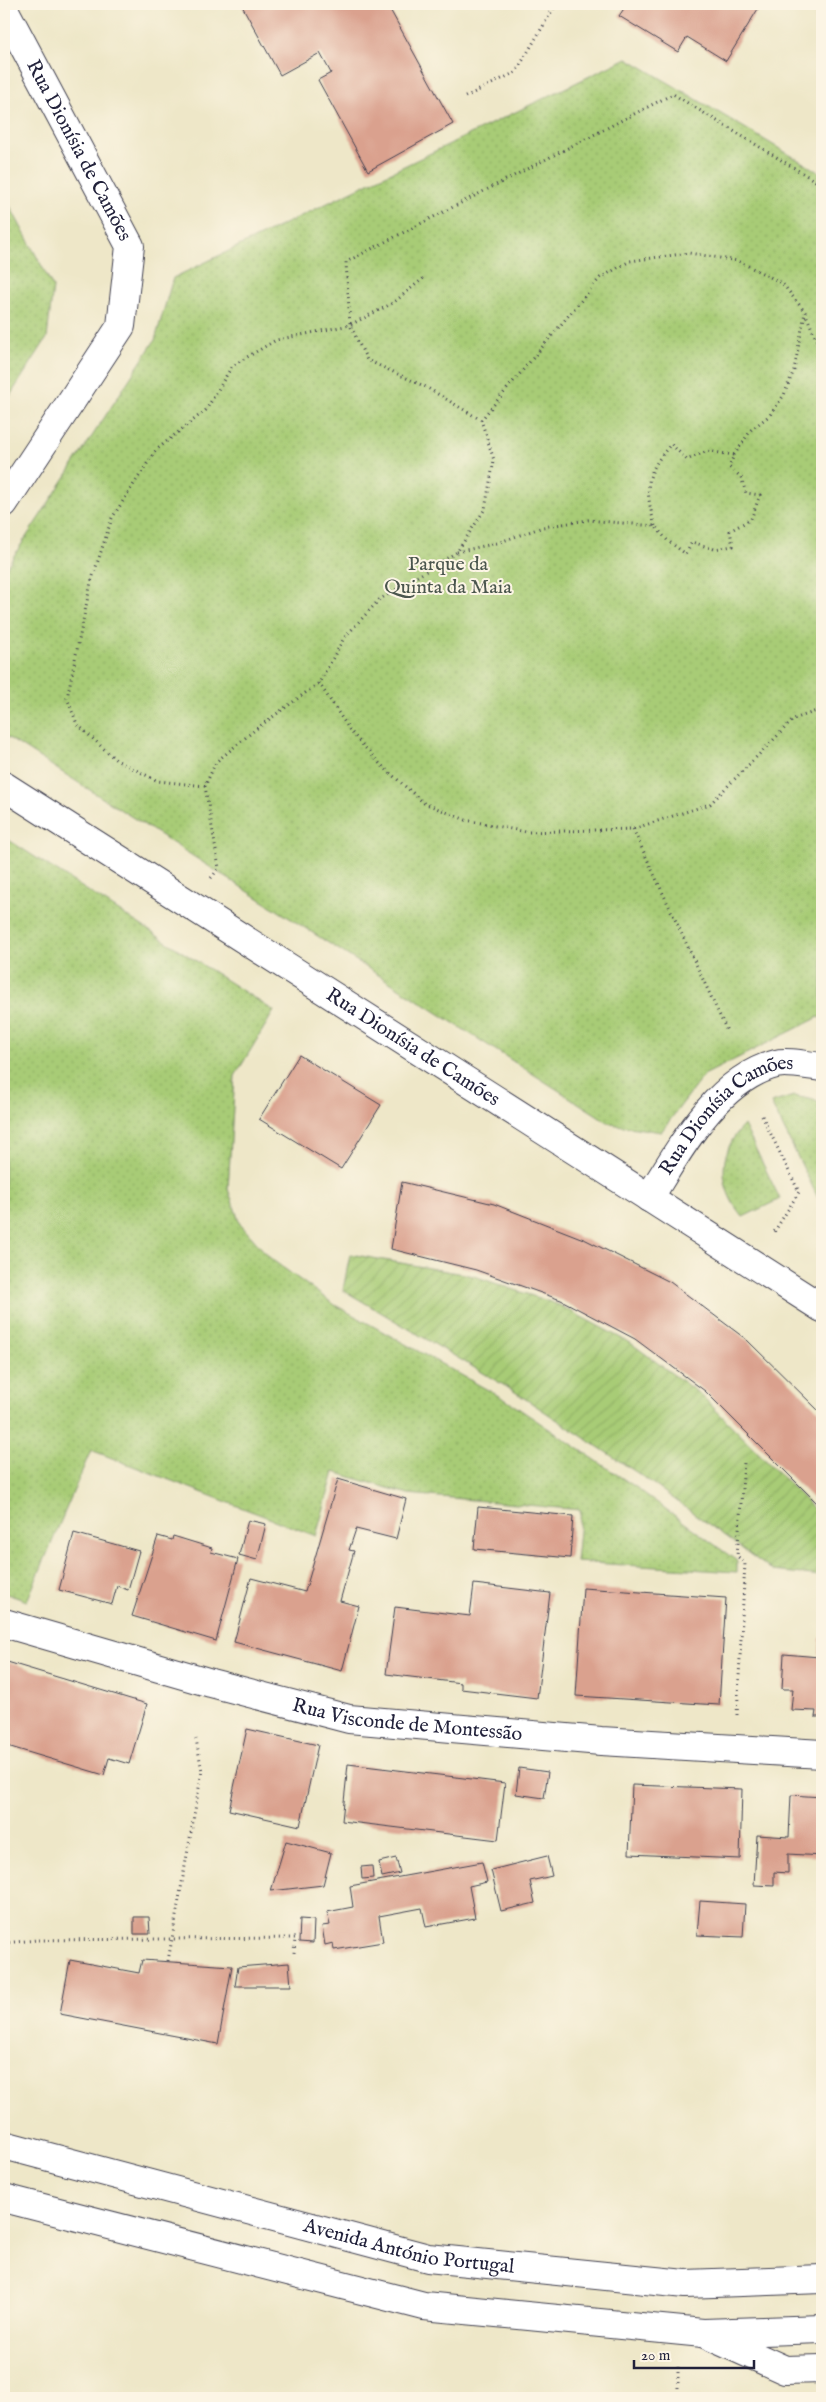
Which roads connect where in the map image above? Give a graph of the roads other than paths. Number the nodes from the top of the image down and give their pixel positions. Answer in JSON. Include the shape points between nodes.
{"nodes":[{"id":1,"x":4,"y":9,"type":"edge"},
{"id":2,"x":4,"y":504,"type":"edge"},
{"id":3,"x":4,"y":786,"type":"edge"},
{"id":4,"x":822,"y":1067,"type":"edge"},
{"id":5,"x":648,"y":1198,"type":"junction"},
{"id":6,"x":822,"y":1308,"type":"edge"},
{"id":7,"x":4,"y":1623,"type":"edge"},
{"id":8,"x":822,"y":1754,"type":"edge"},
{"id":9,"x":4,"y":2145,"type":"edge"},
{"id":10,"x":4,"y":2198,"type":"edge"},
{"id":11,"x":822,"y":2279,"type":"edge"},
{"id":12,"x":822,"y":2329,"type":"edge"},
{"id":13,"x":703,"y":2333,"type":"junction"},
{"id":14,"x":822,"y":2369,"type":"edge"}],
"edges":[{"from":1,"to":2,"type":"street","name":"Rua Dionísia de Camões","via":[[130,246],[121,326]]},
{"from":3,"to":5,"type":"street","name":"Rua Dionísia de Camões"},
{"from":4,"to":5,"type":"street","name":"Rua Dionísia Camões","via":[[777,1063],[740,1081],[701,1117]]},
{"from":5,"to":6,"type":"street","name":"Rua Dionísia de Camões"},
{"from":7,"to":8,"type":"street","name":"Rua Visconde de Montessão","via":[[349,1719],[600,1741]]},
{"from":9,"to":11,"type":"street","name":"Avenida António Portugal","via":[[428,2258],[685,2284]]},
{"from":10,"to":13,"type":"street","via":[[424,2306]]},
{"from":12,"to":13,"type":"street"},
{"from":13,"to":14,"type":"street","via":[[785,2370]]}]}
